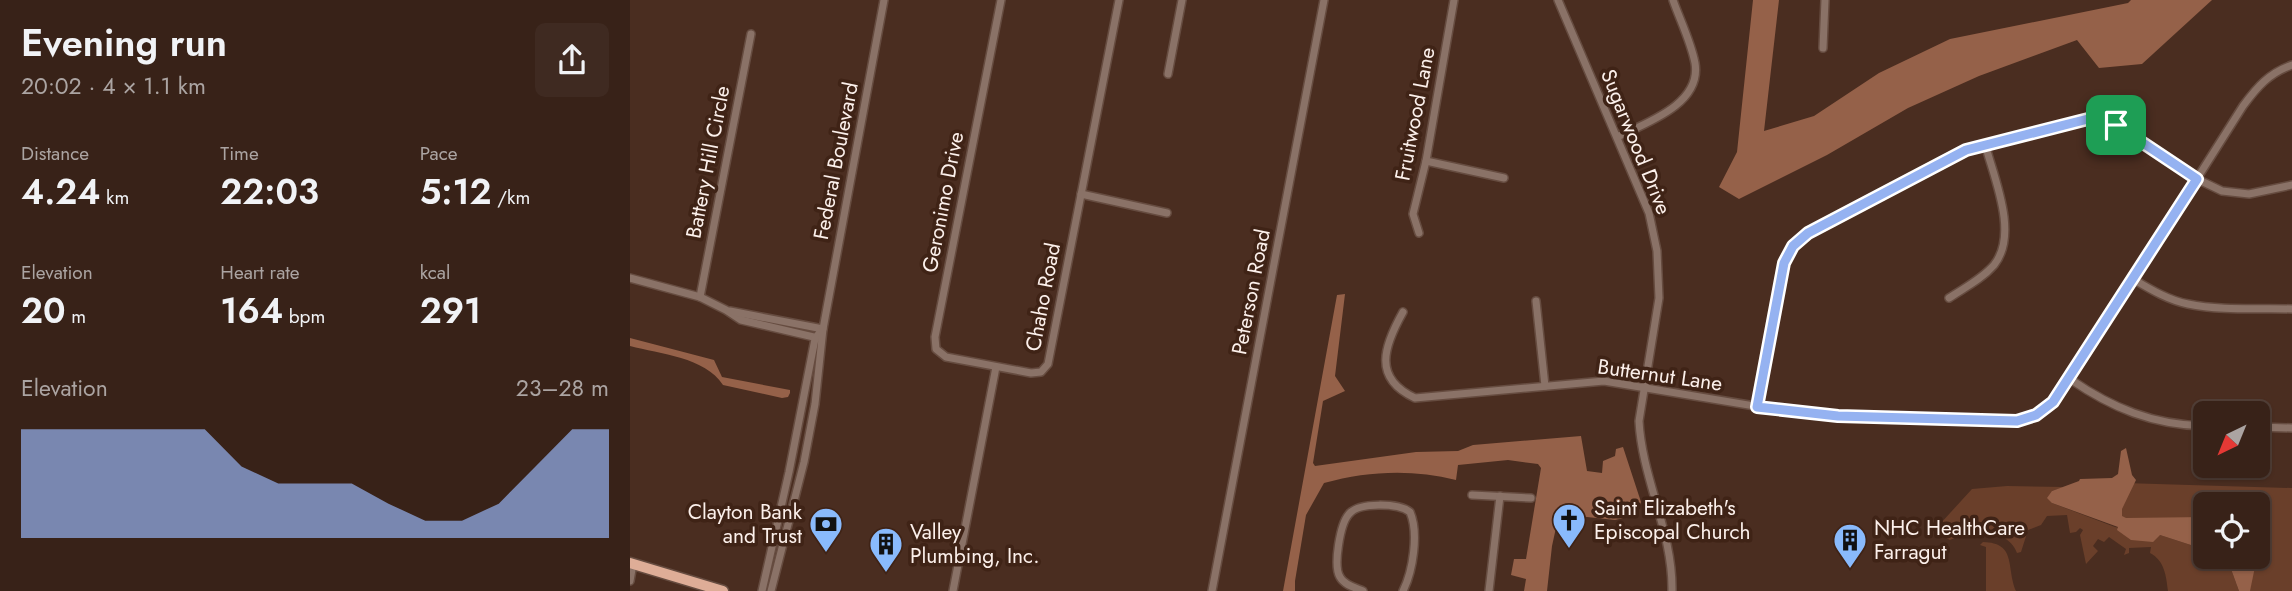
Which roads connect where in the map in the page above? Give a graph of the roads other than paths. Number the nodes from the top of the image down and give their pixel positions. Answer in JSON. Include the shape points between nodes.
{"nodes":[{"id":1,"x":884,"y":0,"type":"edge"},
{"id":2,"x":1001,"y":0,"type":"edge"},
{"id":3,"x":1119,"y":0,"type":"edge"},
{"id":4,"x":1182,"y":0,"type":"edge"},
{"id":5,"x":1324,"y":0,"type":"edge"},
{"id":6,"x":1454,"y":0,"type":"edge"},
{"id":7,"x":1558,"y":0,"type":"edge"},
{"id":8,"x":1673,"y":0,"type":"edge"},
{"id":9,"x":1825,"y":0,"type":"edge"},
{"id":10,"x":751,"y":34,"type":"dead end"},
{"id":11,"x":1823,"y":47,"type":"dead end"},
{"id":12,"x":2292,"y":65,"type":"edge"},
{"id":13,"x":1168,"y":74,"type":"dead end"},
{"id":14,"x":1617,"y":137,"type":"junction"},
{"id":15,"x":1985,"y":144,"type":"junction"},
{"id":16,"x":1426,"y":161,"type":"junction"},
{"id":17,"x":1504,"y":178,"type":"dead end"},
{"id":18,"x":2197,"y":179,"type":"junction"},
{"id":19,"x":2292,"y":185,"type":"edge"},
{"id":20,"x":1081,"y":194,"type":"junction"},
{"id":21,"x":1167,"y":213,"type":"dead end"},
{"id":22,"x":1419,"y":233,"type":"dead end"},
{"id":23,"x":630,"y":278,"type":"edge"},
{"id":24,"x":2133,"y":279,"type":"junction"},
{"id":25,"x":699,"y":297,"type":"junction"},
{"id":26,"x":1949,"y":298,"type":"dead end"},
{"id":27,"x":1536,"y":301,"type":"dead end"},
{"id":28,"x":2292,"y":309,"type":"edge"},
{"id":29,"x":1403,"y":312,"type":"dead end"},
{"id":30,"x":786,"y":326,"type":"junction"},
{"id":31,"x":823,"y":329,"type":"junction"},
{"id":32,"x":819,"y":338,"type":"junction"},
{"id":33,"x":996,"y":368,"type":"junction"},
{"id":34,"x":2070,"y":379,"type":"junction"},
{"id":35,"x":1545,"y":386,"type":"junction"},
{"id":36,"x":1644,"y":386,"type":"junction"},
{"id":37,"x":1757,"y":407,"type":"junction"},
{"id":38,"x":2193,"y":426,"type":"edge"},
{"id":39,"x":2270,"y":427,"type":"edge"},
{"id":40,"x":2292,"y":428,"type":"edge"},
{"id":41,"x":1472,"y":495,"type":"dead end"},
{"id":42,"x":1500,"y":496,"type":"junction"},
{"id":43,"x":1531,"y":498,"type":"dead end"},
{"id":44,"x":632,"y":563,"type":"edge"},
{"id":45,"x":630,"y":581,"type":"edge"},
{"id":46,"x":723,"y":591,"type":"edge"},
{"id":47,"x":762,"y":591,"type":"edge"},
{"id":48,"x":771,"y":591,"type":"edge"},
{"id":49,"x":953,"y":591,"type":"edge"},
{"id":50,"x":1212,"y":591,"type":"edge"},
{"id":51,"x":1363,"y":591,"type":"edge"},
{"id":52,"x":1403,"y":591,"type":"edge"},
{"id":53,"x":1489,"y":591,"type":"edge"},
{"id":54,"x":1672,"y":591,"type":"edge"}],
"edges":[{"from":1,"to":31,"type":"street","name":"Federal Boulevard"},
{"from":2,"to":33,"type":"street","name":"Geronimo Drive","via":[[935,337],[936,349],[946,357]]},
{"from":3,"to":20,"type":"street","name":"Chaho Road"},
{"from":4,"to":13,"type":"street"},
{"from":5,"to":50,"type":"street","name":"Peterson Road"},
{"from":6,"to":16,"type":"street","name":"Fruitwood Lane"},
{"from":7,"to":14,"type":"street","name":"Sugarwood Drive"},
{"from":8,"to":14,"type":"street","via":[[1695,65],[1692,82],[1671,111]]},
{"from":9,"to":11,"type":"street"},
{"from":10,"to":25,"type":"street","name":"Battery Hill Circle"},
{"from":12,"to":18,"type":"street","name":"Butternut Lane","via":[[2258,86]]},
{"from":14,"to":36,"type":"street","name":"Sugarwood Drive","via":[[1649,213],[1657,251],[1659,298]]},
{"from":15,"to":18,"type":"street","via":[[2092,118],[2116,125]]},
{"from":15,"to":26,"type":"street","via":[[2005,222],[2004,243],[1994,265]]},
{"from":15,"to":37,"type":"street","via":[[1808,233],[1793,246],[1784,263]]},
{"from":16,"to":17,"type":"street"},
{"from":16,"to":22,"type":"street","name":"Fruitwood Lane","via":[[1413,214]]},
{"from":18,"to":19,"type":"street","via":[[2222,191],[2249,194]]},
{"from":18,"to":24,"type":"street","name":"Butternut Lane"},
{"from":20,"to":21,"type":"street"},
{"from":20,"to":33,"type":"street","name":"Chaho Road","via":[[1048,363],[1041,372],[1031,373]]},
{"from":23,"to":25,"type":"street"},
{"from":24,"to":28,"type":"street","via":[[2186,304]]},
{"from":24,"to":34,"type":"street","name":"Butternut Lane"},
{"from":25,"to":30,"type":"street","via":[[726,310]]},
{"from":27,"to":35,"type":"street"},
{"from":29,"to":35,"type":"street","name":"Butternut Lane","via":[[1390,335],[1385,362],[1389,379],[1400,391],[1415,398],[1432,398]]},
{"from":30,"to":31,"type":"street"},
{"from":30,"to":32,"type":"street"},
{"from":31,"to":32,"type":"street","name":"Federal Boulevard"},
{"from":32,"to":47,"type":"street","name":"Federal Boulevard"},
{"from":32,"to":48,"type":"street","name":"Federal Boulevard","via":[[815,404],[804,462]]},
{"from":33,"to":49,"type":"street","name":"Chaho Road"},
{"from":34,"to":37,"type":"street","name":"Butternut Lane","via":[[2053,402],[2036,415],[2017,421],[1838,416]]},
{"from":34,"to":38,"type":"street","via":[[2132,414]]},
{"from":35,"to":36,"type":"street","name":"Butternut Lane","via":[[1604,381]]},
{"from":36,"to":37,"type":"street","name":"Butternut Lane"},
{"from":36,"to":54,"type":"street","name":"Sugarwood Drive","via":[[1640,441],[1667,541]]},
{"from":39,"to":40,"type":"street"},
{"from":41,"to":42,"type":"street"},
{"from":42,"to":43,"type":"street"},
{"from":42,"to":53,"type":"street"},
{"from":44,"to":45,"type":"street"},
{"from":44,"to":46,"type":"main road"},
{"from":51,"to":52,"type":"street","via":[[1339,577],[1344,523],[1356,509],[1394,505],[1410,512],[1414,522]]}]}
